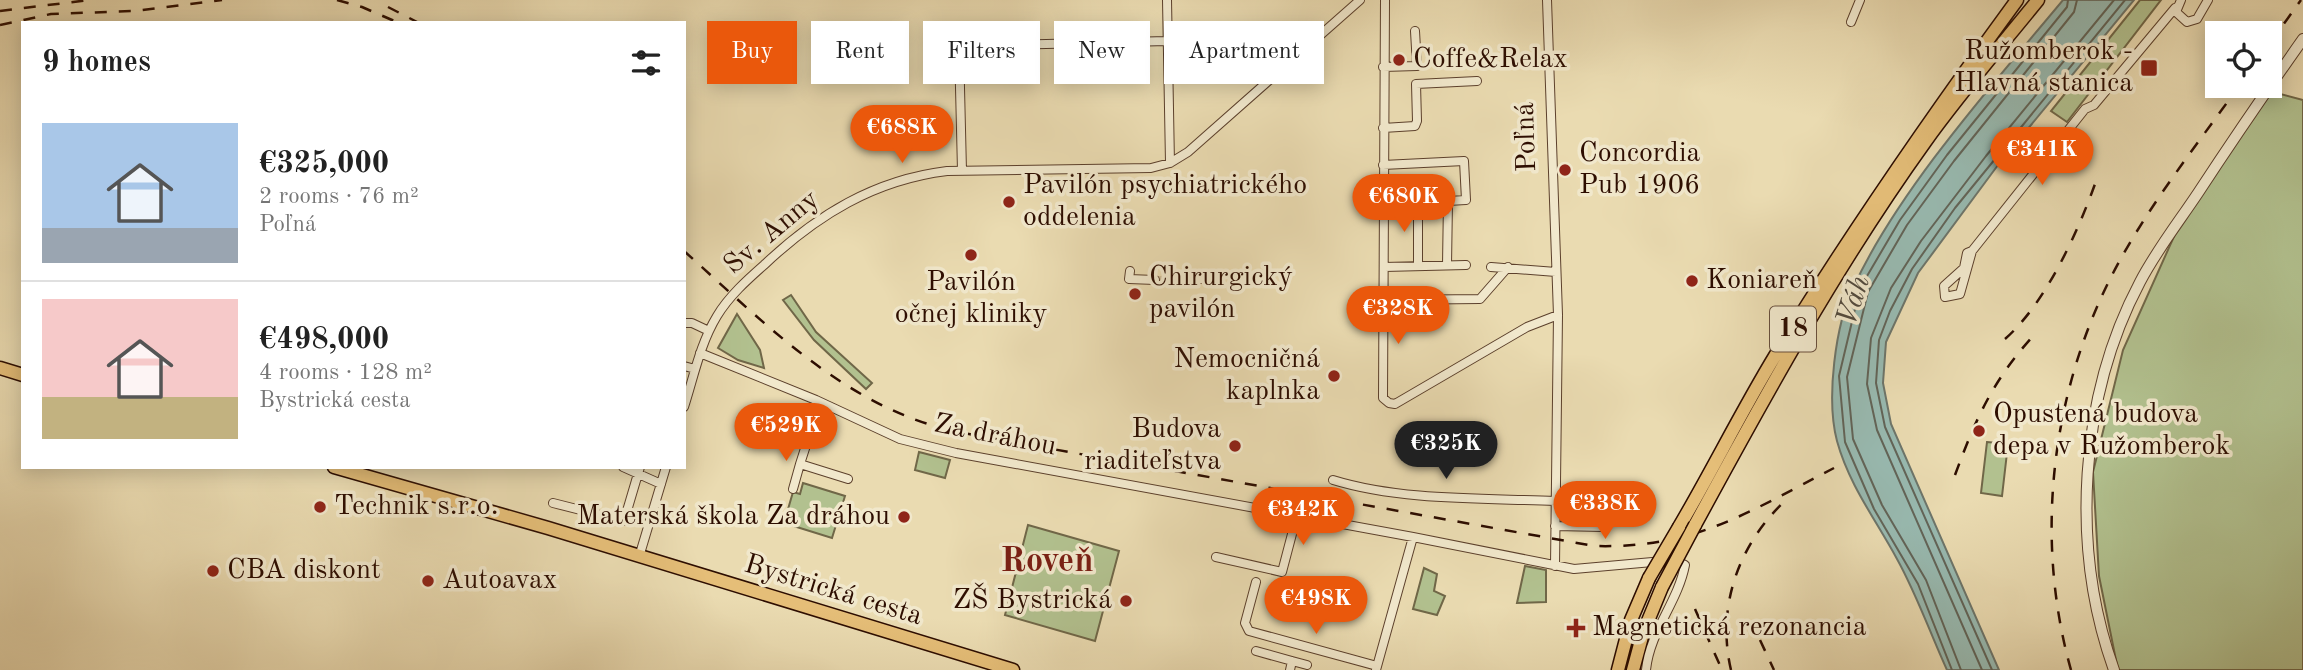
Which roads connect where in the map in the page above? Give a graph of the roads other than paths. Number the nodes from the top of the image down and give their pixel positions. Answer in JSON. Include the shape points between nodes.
{"nodes":[{"id":1,"x":1167,"y":0,"type":"edge"},
{"id":2,"x":1360,"y":0,"type":"edge"},
{"id":3,"x":1385,"y":0,"type":"edge"},
{"id":4,"x":1546,"y":0,"type":"edge"},
{"id":5,"x":1860,"y":0,"type":"edge"},
{"id":6,"x":2017,"y":0,"type":"edge"},
{"id":7,"x":2038,"y":0,"type":"edge"},
{"id":8,"x":2181,"y":0,"type":"edge"},
{"id":9,"x":2208,"y":0,"type":"edge"},
{"id":10,"x":2175,"y":8,"type":"junction"},
{"id":11,"x":1167,"y":21,"type":"edge"},
{"id":12,"x":1852,"y":22,"type":"dead end"},
{"id":13,"x":1415,"y":31,"type":"dead end"},
{"id":14,"x":2303,"y":39,"type":"edge"},
{"id":15,"x":1164,"y":41,"type":"edge"},
{"id":16,"x":1383,"y":67,"type":"junction"},
{"id":17,"x":1477,"y":81,"type":"dead end"},
{"id":18,"x":1168,"y":84,"type":"edge"},
{"id":19,"x":1383,"y":128,"type":"junction"},
{"id":20,"x":1170,"y":163,"type":"junction"},
{"id":21,"x":1383,"y":165,"type":"junction"},
{"id":22,"x":962,"y":171,"type":"junction"},
{"id":23,"x":1448,"y":201,"type":"junction"},
{"id":24,"x":1384,"y":202,"type":"junction"},
{"id":25,"x":1418,"y":202,"type":"junction"},
{"id":26,"x":1972,"y":251,"type":"junction"},
{"id":27,"x":1447,"y":265,"type":"junction"},
{"id":28,"x":1466,"y":265,"type":"dead end"},
{"id":29,"x":1418,"y":266,"type":"junction"},
{"id":30,"x":1384,"y":267,"type":"junction"},
{"id":31,"x":1491,"y":267,"type":"dead end"},
{"id":32,"x":1508,"y":267,"type":"junction"},
{"id":33,"x":1130,"y":271,"type":"dead end"},
{"id":34,"x":1556,"y":272,"type":"junction"},
{"id":35,"x":1201,"y":279,"type":"dead end"},
{"id":36,"x":1155,"y":280,"type":"tunnel mouth"},
{"id":37,"x":1183,"y":280,"type":"tunnel mouth"},
{"id":38,"x":1384,"y":300,"type":"junction"},
{"id":39,"x":1558,"y":315,"type":"junction"},
{"id":40,"x":686,"y":323,"type":"edge"},
{"id":41,"x":709,"y":331,"type":"junction"},
{"id":42,"x":700,"y":354,"type":"junction"},
{"id":43,"x":686,"y":367,"type":"edge"},
{"id":44,"x":0,"y":368,"type":"edge"},
{"id":45,"x":695,"y":369,"type":"junction"},
{"id":46,"x":21,"y":374,"type":"edge"},
{"id":47,"x":686,"y":400,"type":"edge"},
{"id":48,"x":820,"y":402,"type":"junction"},
{"id":49,"x":800,"y":464,"type":"junction"},
{"id":50,"x":341,"y":469,"type":"edge"},
{"id":51,"x":665,"y":469,"type":"edge"},
{"id":52,"x":639,"y":472,"type":"edge"},
{"id":53,"x":848,"y":479,"type":"dead end"},
{"id":54,"x":1334,"y":480,"type":"dead end"},
{"id":55,"x":661,"y":484,"type":"junction"},
{"id":56,"x":793,"y":489,"type":"dead end"},
{"id":57,"x":1634,"y":499,"type":"dead end"},
{"id":58,"x":1555,"y":501,"type":"junction"},
{"id":59,"x":553,"y":503,"type":"dead end"},
{"id":60,"x":1297,"y":515,"type":"junction"},
{"id":61,"x":1555,"y":526,"type":"junction"},
{"id":62,"x":1413,"y":537,"type":"junction"},
{"id":63,"x":1216,"y":556,"type":"dead end"},
{"id":64,"x":639,"y":557,"type":"junction"},
{"id":65,"x":1555,"y":566,"type":"junction"},
{"id":66,"x":1256,"y":583,"type":"dead end"},
{"id":67,"x":1256,"y":651,"type":"dead end"},
{"id":68,"x":979,"y":665,"type":"edge"},
{"id":69,"x":1307,"y":665,"type":"dead end"},
{"id":70,"x":1291,"y":666,"type":"edge"},
{"id":71,"x":1376,"y":668,"type":"edge"},
{"id":72,"x":1013,"y":670,"type":"edge"},
{"id":73,"x":1618,"y":670,"type":"edge"},
{"id":74,"x":1633,"y":670,"type":"edge"},
{"id":75,"x":1646,"y":670,"type":"edge"},
{"id":76,"x":2114,"y":670,"type":"edge"}],
"edges":[{"from":1,"to":11,"type":"street"},
{"from":2,"to":20,"type":"street"},
{"from":3,"to":16,"type":"street"},
{"from":4,"to":34,"type":"street","name":"Poľná"},
{"from":5,"to":12,"type":"street"},
{"from":6,"to":73,"type":"main road","number":"18","bridge":true,"via":[[1917,137],[1774,357],[1649,578],[1631,620]]},
{"from":7,"to":74,"type":"main road","number":"18","bridge":true,"via":[[1955,102],[1868,225],[1790,350],[1662,587]]},
{"from":8,"to":10,"type":"street"},
{"from":9,"to":10,"type":"street","via":[[2197,19],[2190,22],[2180,19]]},
{"from":10,"to":26,"type":"street","via":[[2094,105],[2085,109]]},
{"from":13,"to":16,"type":"street","via":[[1417,66]]},
{"from":14,"to":76,"type":"street","via":[[2140,282],[2101,387],[2088,480],[2089,539],[2100,622]]},
{"from":15,"to":22,"type":"street","via":[[959,46]]},
{"from":16,"to":19,"type":"street"},
{"from":17,"to":19,"type":"street","via":[[1416,84],[1415,126]]},
{"from":18,"to":20,"type":"street"},
{"from":19,"to":21,"type":"street"},
{"from":20,"to":22,"type":"street","name":"Sv. Anny","via":[[1151,168]]},
{"from":21,"to":23,"type":"street","via":[[1464,161],[1466,200]]},
{"from":21,"to":24,"type":"street"},
{"from":22,"to":41,"type":"street","name":"Sv. Anny","via":[[921,174],[833,208],[744,284],[722,307]]},
{"from":23,"to":25,"type":"street"},
{"from":23,"to":27,"type":"street"},
{"from":24,"to":25,"type":"street"},
{"from":24,"to":30,"type":"street"},
{"from":25,"to":29,"type":"street"},
{"from":26,"to":26,"type":"street","via":[[1960,294],[1945,297],[1944,286],[1964,268],[1967,253]]},
{"from":27,"to":28,"type":"street"},
{"from":27,"to":29,"type":"street"},
{"from":29,"to":30,"type":"street"},
{"from":30,"to":38,"type":"street"},
{"from":31,"to":32,"type":"street"},
{"from":32,"to":34,"type":"street"},
{"from":32,"to":38,"type":"street","via":[[1480,299]]},
{"from":33,"to":36,"type":"street","via":[[1129,279]]},
{"from":34,"to":39,"type":"street","name":"Poľná"},
{"from":35,"to":37,"type":"street"},
{"from":38,"to":39,"type":"street","via":[[1382,390],[1388,403],[1398,402],[1527,327]]},
{"from":39,"to":58,"type":"street","name":"Poľná"},
{"from":40,"to":41,"type":"street"},
{"from":41,"to":42,"type":"street"},
{"from":42,"to":45,"type":"street"},
{"from":42,"to":48,"type":"street","name":"Za dráhou"},
{"from":43,"to":45,"type":"street"},
{"from":44,"to":46,"type":"main road"},
{"from":45,"to":47,"type":"street"},
{"from":48,"to":49,"type":"street"},
{"from":48,"to":60,"type":"street","name":"Za dráhou","via":[[913,444]]},
{"from":49,"to":53,"type":"street"},
{"from":49,"to":56,"type":"street"},
{"from":50,"to":64,"type":"main road","name":"Bystrická cesta"},
{"from":51,"to":55,"type":"street"},
{"from":52,"to":55,"type":"street"},
{"from":52,"to":59,"type":"street","via":[[624,521]]},
{"from":54,"to":58,"type":"street","via":[[1367,490],[1407,494]]},
{"from":55,"to":64,"type":"street"},
{"from":57,"to":61,"type":"street","via":[[1604,527]]},
{"from":58,"to":61,"type":"street","name":"Poľná"},
{"from":60,"to":62,"type":"street","name":"Za dráhou"},
{"from":60,"to":63,"type":"street","via":[[1282,572]]},
{"from":61,"to":65,"type":"street","name":"Poľná"},
{"from":62,"to":65,"type":"street","name":"Za dráhou"},
{"from":62,"to":71,"type":"street"},
{"from":64,"to":68,"type":"main road","name":"Bystrická cesta"},
{"from":65,"to":75,"type":"street","name":"Za dráhou","via":[[1589,569],[1675,560],[1685,565],[1658,624]]},
{"from":66,"to":71,"type":"street","via":[[1245,623],[1249,631]]},
{"from":67,"to":70,"type":"street"},
{"from":68,"to":72,"type":"main road","name":"Bystrická cesta"},
{"from":69,"to":70,"type":"street"}]}
